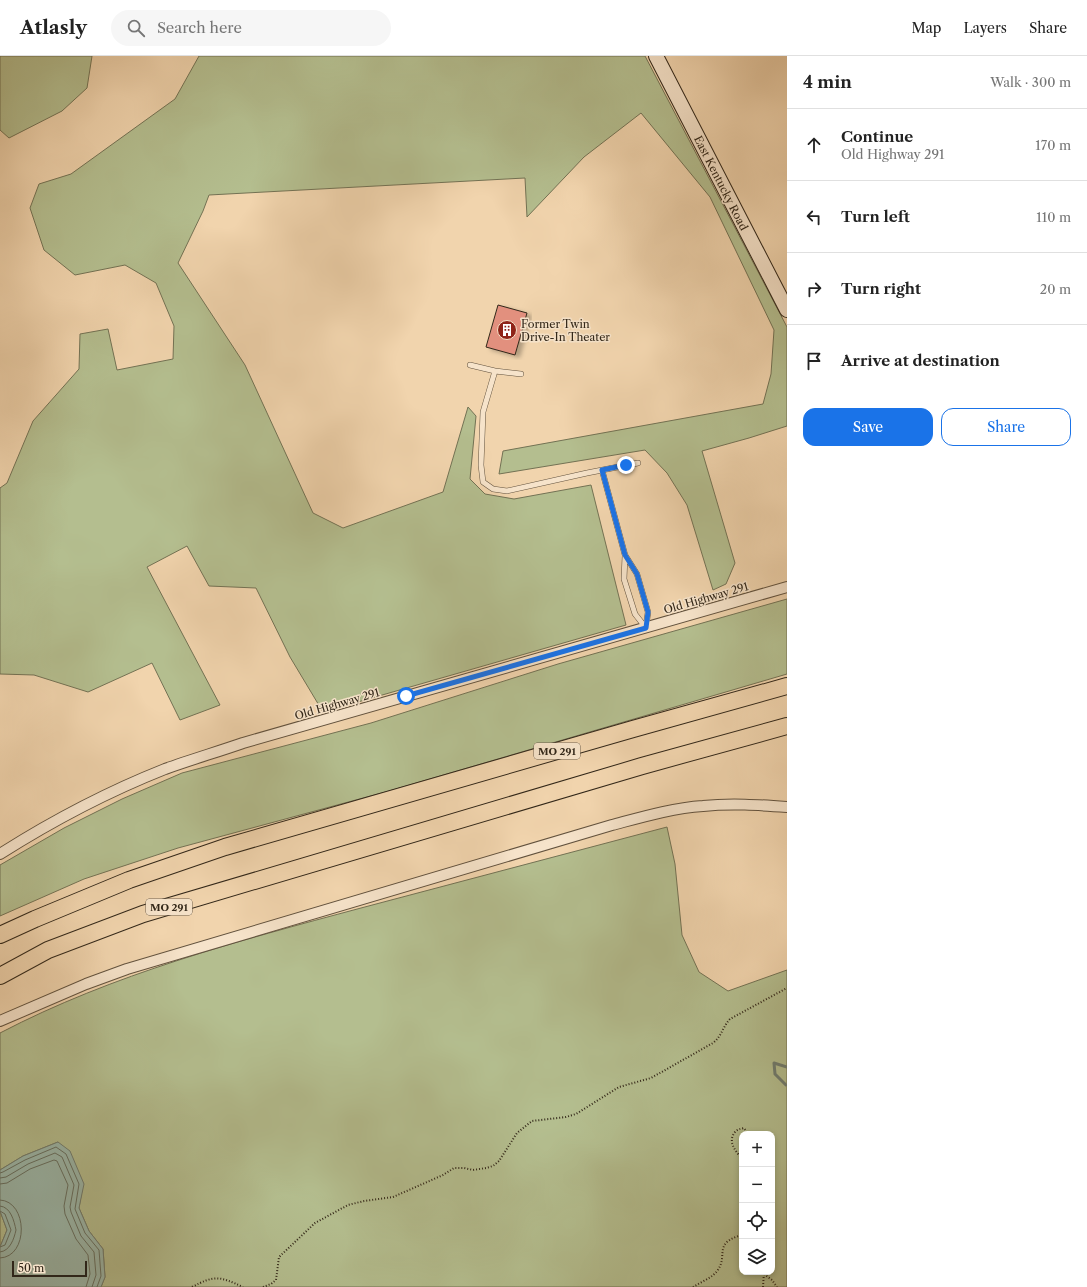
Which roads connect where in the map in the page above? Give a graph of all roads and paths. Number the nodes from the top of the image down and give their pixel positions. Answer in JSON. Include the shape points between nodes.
{"nodes":[{"id":1,"x":656,"y":56,"type":"edge"},
{"id":2,"x":787,"y":310,"type":"edge"},
{"id":3,"x":470,"y":365,"type":"dead end"},
{"id":4,"x":495,"y":371,"type":"junction"},
{"id":5,"x":521,"y":374,"type":"dead end"},
{"id":6,"x":638,"y":463,"type":"dead end"},
{"id":7,"x":602,"y":470,"type":"junction"},
{"id":8,"x":625,"y":555,"type":"junction"},
{"id":9,"x":787,"y":587,"type":"edge"},
{"id":10,"x":646,"y":628,"type":"junction"},
{"id":11,"x":787,"y":686,"type":"edge"},
{"id":12,"x":787,"y":726,"type":"edge"},
{"id":13,"x":787,"y":807,"type":"edge"},
{"id":14,"x":0,"y":854,"type":"edge"},
{"id":15,"x":0,"y":935,"type":"edge"},
{"id":16,"x":0,"y":976,"type":"edge"},
{"id":17,"x":787,"y":988,"type":"edge"},
{"id":18,"x":0,"y":1021,"type":"edge"},
{"id":19,"x":746,"y":1131,"type":"edge"},
{"id":20,"x":739,"y":1154,"type":"edge"},
{"id":21,"x":739,"y":1236,"type":"edge"},
{"id":22,"x":764,"y":1275,"type":"edge"},
{"id":23,"x":766,"y":1275,"type":"edge"},
{"id":24,"x":192,"y":1287,"type":"edge"},
{"id":25,"x":243,"y":1287,"type":"edge"},
{"id":26,"x":263,"y":1287,"type":"edge"},
{"id":27,"x":693,"y":1287,"type":"edge"},
{"id":28,"x":763,"y":1287,"type":"edge"},
{"id":29,"x":777,"y":1287,"type":"edge"}],
"edges":[{"from":1,"to":2,"type":"main road","name":"East Kentucky Road"},
{"from":3,"to":4,"type":"lane"},
{"from":4,"to":5,"type":"lane"},
{"from":4,"to":7,"type":"lane","via":[[483,412],[483,482],[493,489],[507,492]]},
{"from":6,"to":7,"type":"lane"},
{"from":7,"to":8,"type":"lane"},
{"from":8,"to":10,"type":"lane","via":[[637,574],[648,612]]},
{"from":8,"to":10,"type":"lane","via":[[624,579],[635,614]]},
{"from":9,"to":10,"type":"street","name":"Old Highway 291"},
{"from":10,"to":14,"type":"street","name":"Old Highway 291","via":[[243,743],[165,769],[84,805]]},
{"from":11,"to":15,"type":"highway","number":"MO 291","via":[[225,847],[129,880]]},
{"from":12,"to":16,"type":"highway","number":"MO 291","via":[[642,766],[143,914],[48,950]]},
{"from":13,"to":18,"type":"street","via":[[745,804],[703,806],[660,812],[612,825],[127,969]]},
{"from":17,"to":26,"type":"path","via":[[730,1019],[719,1038],[713,1043],[652,1078],[619,1087],[576,1114],[527,1124],[517,1133],[499,1162],[493,1166],[473,1170],[454,1168],[393,1197],[348,1205],[315,1224],[279,1257],[276,1280]]},
{"from":19,"to":20,"type":"path","via":[[744,1128],[738,1129],[733,1135],[733,1145]]},
{"from":21,"to":27,"type":"path","via":[[724,1246],[717,1272]]},
{"from":22,"to":28,"type":"path"},
{"from":23,"to":29,"type":"path"},
{"from":24,"to":25,"type":"path","via":[[202,1281],[219,1278]]}]}
